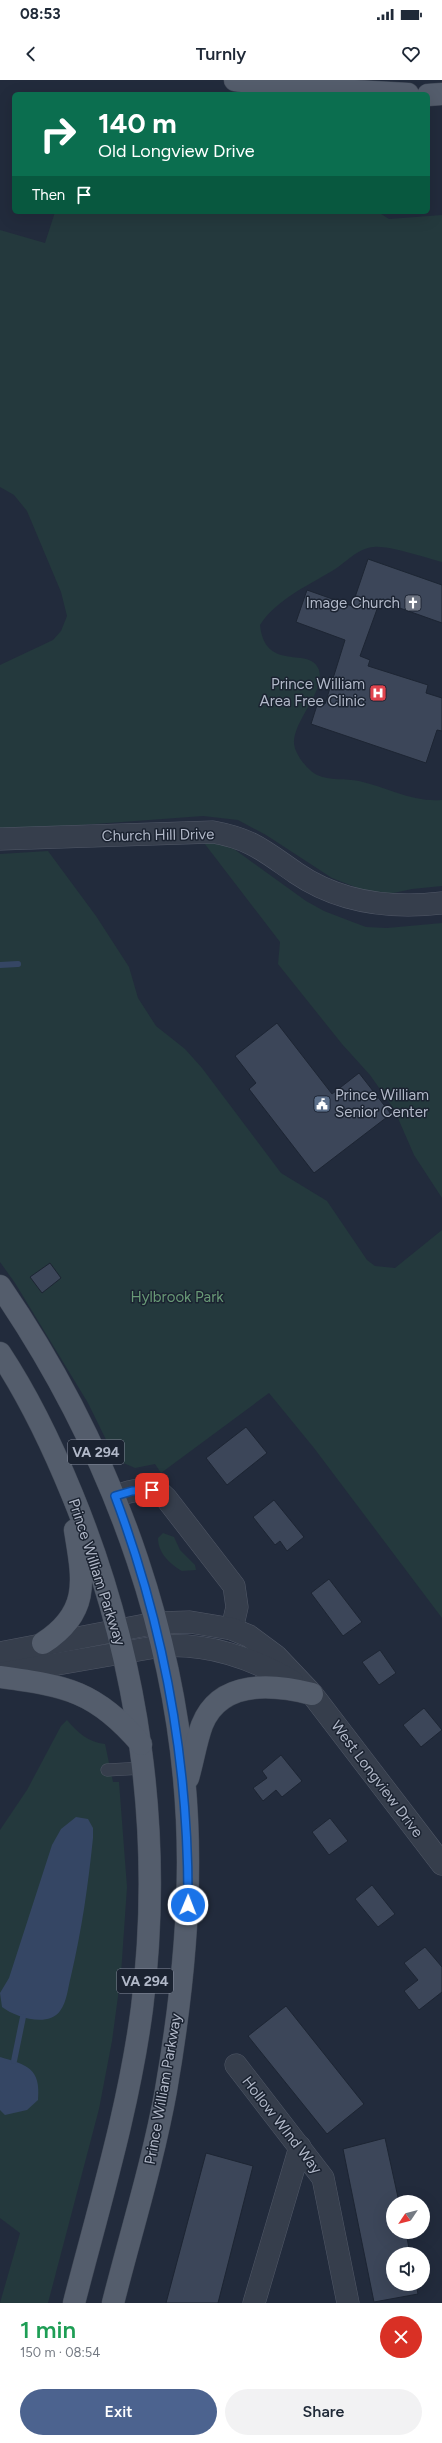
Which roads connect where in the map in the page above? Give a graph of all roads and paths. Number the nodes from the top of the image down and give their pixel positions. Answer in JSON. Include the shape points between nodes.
{"nodes":[{"id":1,"x":235,"y":80,"type":"edge"},
{"id":2,"x":373,"y":92,"type":"edge"},
{"id":3,"x":430,"y":94,"type":"edge"},
{"id":4,"x":442,"y":94,"type":"edge"},
{"id":5,"x":0,"y":838,"type":"edge"},
{"id":6,"x":442,"y":903,"type":"edge"},
{"id":7,"x":0,"y":1286,"type":"edge"},
{"id":8,"x":0,"y":1353,"type":"edge"},
{"id":9,"x":68,"y":1485,"type":"junction"},
{"id":10,"x":115,"y":1496,"type":"junction"},
{"id":11,"x":156,"y":1623,"type":"junction"},
{"id":12,"x":117,"y":1629,"type":"junction"},
{"id":13,"x":232,"y":1629,"type":"junction"},
{"id":14,"x":43,"y":1643,"type":"junction"},
{"id":15,"x":161,"y":1646,"type":"junction"},
{"id":16,"x":0,"y":1653,"type":"edge"},
{"id":17,"x":123,"y":1653,"type":"junction"},
{"id":18,"x":0,"y":1676,"type":"edge"},
{"id":19,"x":312,"y":1694,"type":"junction"},
{"id":20,"x":141,"y":1744,"type":"junction"},
{"id":21,"x":144,"y":1768,"type":"junction"},
{"id":22,"x":107,"y":1770,"type":"dead end"},
{"id":23,"x":185,"y":1791,"type":"junction"},
{"id":24,"x":442,"y":1864,"type":"edge"},
{"id":25,"x":236,"y":2066,"type":"dead end"},
{"id":26,"x":300,"y":2147,"type":"junction"},
{"id":27,"x":74,"y":2303,"type":"edge"},
{"id":28,"x":114,"y":2303,"type":"edge"},
{"id":29,"x":254,"y":2303,"type":"edge"},
{"id":30,"x":348,"y":2303,"type":"edge"}],
"edges":[{"from":1,"to":2,"type":"main road","via":[[286,87]]},
{"from":3,"to":4,"type":"main road"},
{"from":5,"to":6,"type":"street","name":"Church Hill Drive","via":[[212,832],[236,836],[257,845],[310,881],[352,900],[383,906],[414,907]]},
{"from":7,"to":10,"type":"main road","name":"Prince William Parkway","number":"VA 294","via":[[74,1407]]},
{"from":8,"to":9,"type":"main road","name":"Prince William Parkway","number":"VA 294","via":[[31,1404]]},
{"from":9,"to":12,"type":"main road","name":"Prince William Parkway","number":"VA 294","via":[[86,1528]]},
{"from":9,"to":14,"type":"main road","via":[[82,1589],[65,1622]]},
{"from":10,"to":11,"type":"main road","name":"Prince William Parkway","number":"VA 294","via":[[145,1581]]},
{"from":10,"to":13,"type":"street","via":[[132,1491],[156,1490],[166,1498],[234,1586],[237,1607]]},
{"from":11,"to":12,"type":"street","name":"West Longview Drive"},
{"from":11,"to":13,"type":"street","name":"West Longview Drive","via":[[190,1622]]},
{"from":11,"to":15,"type":"main road","name":"Prince William Parkway","number":"VA 294"},
{"from":12,"to":14,"type":"street","name":"West Longview Drive"},
{"from":12,"to":17,"type":"main road","name":"Prince William Parkway","number":"VA 294"},
{"from":13,"to":19,"type":"street","name":"West Longview Drive","via":[[249,1636],[276,1656]]},
{"from":14,"to":16,"type":"street","name":"West Longview Drive"},
{"from":15,"to":17,"type":"street","name":"West Longview Drive"},
{"from":15,"to":19,"type":"street","name":"West Longview Drive","via":[[182,1645],[228,1652],[272,1670]]},
{"from":15,"to":23,"type":"main road","name":"Prince William Parkway","number":"VA 294","via":[[180,1744]]},
{"from":17,"to":18,"type":"street","name":"West Longview Drive"},
{"from":17,"to":20,"type":"main road","name":"Prince William Parkway","number":"VA 294"},
{"from":18,"to":20,"type":"main road","via":[[45,1683],[81,1694],[112,1712]]},
{"from":19,"to":23,"type":"main road","via":[[291,1688],[268,1686],[246,1688],[225,1697],[215,1705],[202,1725]]},
{"from":19,"to":24,"type":"street","name":"West Longview Drive"},
{"from":20,"to":21,"type":"main road","name":"Prince William Parkway","number":"VA 294"},
{"from":21,"to":22,"type":"lane"},
{"from":21,"to":27,"type":"main road","name":"Prince William Parkway","number":"VA 294","via":[[149,1825],[150,1898],[142,2009],[122,2117]]},
{"from":23,"to":28,"type":"main road","name":"Prince William Parkway","number":"VA 294","via":[[188,1905],[172,2050],[151,2158]]},
{"from":25,"to":26,"type":"street","name":"Hollow WInd Way"},
{"from":26,"to":29,"type":"street"},
{"from":26,"to":30,"type":"street","name":"Hollow WInd Way","via":[[323,2178]]}]}
